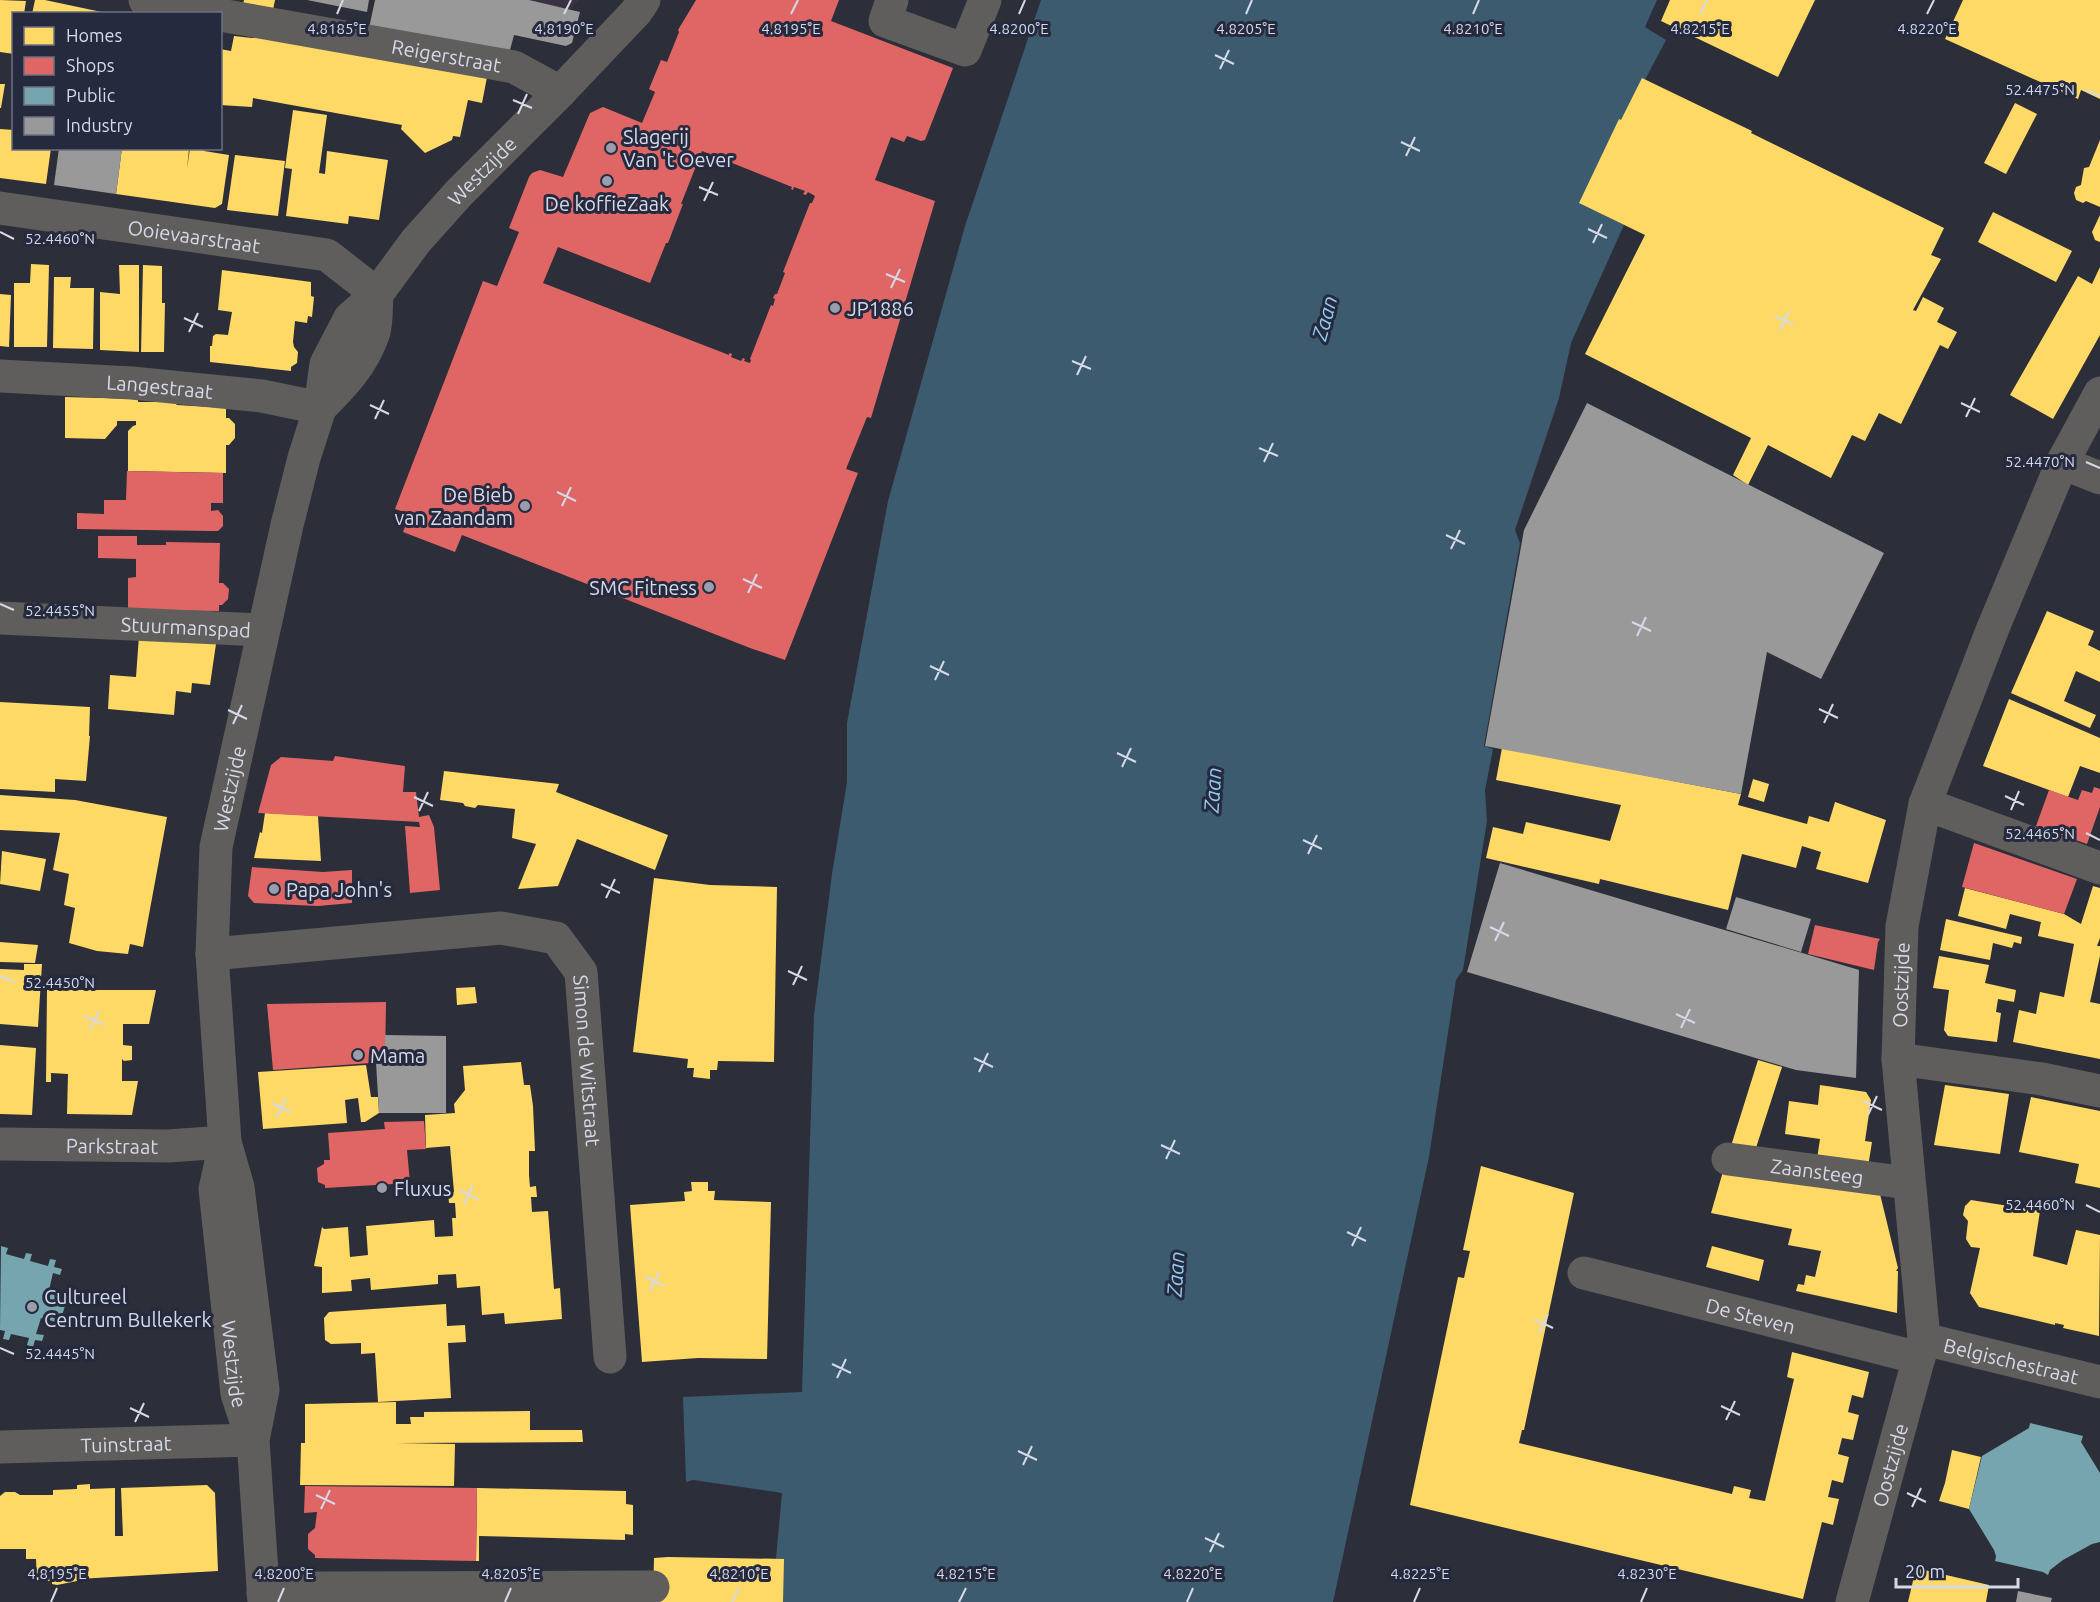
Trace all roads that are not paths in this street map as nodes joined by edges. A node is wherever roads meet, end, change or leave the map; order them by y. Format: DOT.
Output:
graph roads {
  1 [pos="145,0"];
  2 [pos="644,0"];
  3 [pos="892,0"];
  4 [pos="985,0"];
  5 [pos="202,12"];
  6 [pos="222,15"];
  7 [pos="560,92"];
  8 [pos="0,208"];
  9 [pos="377,294"];
  10 [pos="0,376"];
  11 [pos="2100,393"];
  12 [pos="320,408"];
  13 [pos="2062,463"];
  14 [pos="2100,478"];
  15 [pos="0,618"];
  16 [pos="263,630"];
  17 [pos="1925,804"];
  18 [pos="2100,868"];
  19 [pos="212,954"];
  20 [pos="1898,1059"];
  21 [pos="2100,1091"];
  22 [pos="225,1142"];
  23 [pos="0,1144"];
  24 [pos="1728,1158"];
  25 [pos="1908,1183"];
  26 [pos="1584,1273"];
  27 [pos="1921,1348"];
  28 [pos="610,1357"];
  29 [pos="2100,1382"];
  30 [pos="253,1440"];
  31 [pos="0,1447"];
  32 [pos="653,1587"];
  33 [pos="263,1597"];
  34 [pos="1852,1602"];
  1 -- 5 [label="street"];
  2 -- 7 [label="street, Westzijde"];
  3 -- 4 [label="street"];
  6 -- 7 [label="street, Reigerstraat"];
  7 -- 9 [label="street, Westzijde"];
  8 -- 9 [label="street, Ooievaarstraat"];
  9 -- 12 [label="street, Westzijde"];
  10 -- 12 [label="street, Langestraat"];
  11 -- 13 [label="street, Oostzijde"];
  12 -- 16 [label="street, Westzijde"];
  13 -- 14 [label="street"];
  13 -- 17 [label="street, Oostzijde"];
  15 -- 16 [label="street, Stuurmanspad"];
  16 -- 19 [label="street, Westzijde"];
  17 -- 18 [label="street"];
  17 -- 20 [label="street, Oostzijde"];
  19 -- 22 [label="street, Westzijde"];
  19 -- 28 [label="street, Simon de Witstraat"];
  20 -- 21 [label="street"];
  20 -- 25 [label="street, Oostzijde"];
  22 -- 23 [label="street, Parkstraat"];
  22 -- 30 [label="street, Westzijde"];
  24 -- 25 [label="street, Zaansteeg"];
  25 -- 27 [label="street, Oostzijde"];
  26 -- 27 [label="street, De Steven"];
  27 -- 29 [label="street, Belgischestraat"];
  27 -- 34 [label="street, Oostzijde"];
  30 -- 31 [label="street, Tuinstraat"];
  30 -- 33 [label="street, Westzijde"];
  32 -- 33 [label="street"];
}
